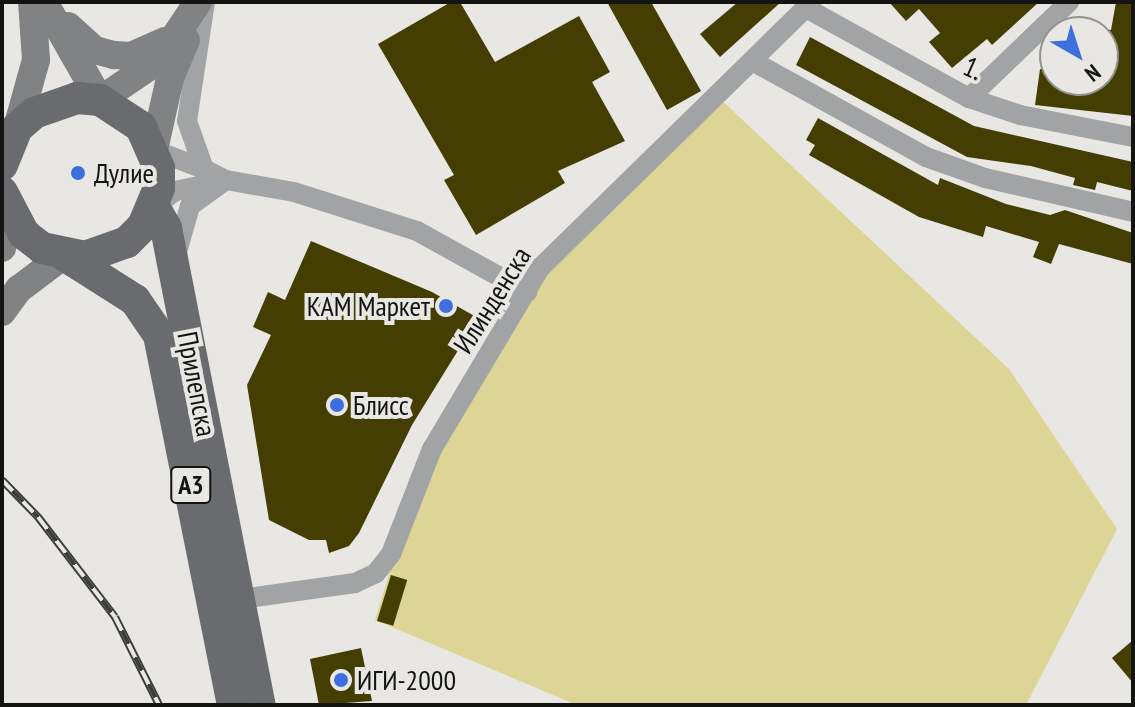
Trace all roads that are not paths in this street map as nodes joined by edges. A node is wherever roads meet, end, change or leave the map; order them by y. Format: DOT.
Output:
graph roads {
  1 [pos="202,2"];
  2 [pos="1069,2"];
  3 [pos="41,4"];
  4 [pos="809,5"];
  5 [pos="176,35"];
  6 [pos="754,62"];
  7 [pos="969,98"];
  8 [pos="100,100"];
  9 [pos="10,132"];
  10 [pos="1133,137"];
  11 [pos="154,150"];
  12 [pos="2,165"];
  13 [pos="204,169"];
  14 [pos="226,180"];
  15 [pos="5,206"];
  16 [pos="154,207"];
  17 [pos="1133,212"];
  18 [pos="2,248"];
  19 [pos="64,255"];
  20 [pos="174,269"];
  21 [pos="36,276"];
  22 [pos="113,281"];
  23 [pos="527,292"];
  24 [pos="2,312"];
  25 [pos="241,599"];
  26 [pos="233,705"];
  27 [pos="260,705"];
  1 -- 5 [label="main road"];
  1 -- 11 [label="main road"];
  1 -- 13 [label="street"];
  2 -- 7 [label="street"];
  3 -- 5 [label="main road"];
  3 -- 8 [label="main road"];
  3 -- 9 [label="main road"];
  4 -- 6 [label="street, Илинденска"];
  4 -- 7 [label="street, 1."];
  5 -- 8 [label="main road"];
  6 -- 17 [label="street"];
  6 -- 23 [label="street, Илинденска"];
  7 -- 10 [label="street, 1."];
  8 -- 9 [label="main road"];
  8 -- 11 [label="main road"];
  9 -- 12 [label="main road"];
  11 -- 13 [label="street"];
  11 -- 16 [label="main road, A3"];
  13 -- 14 [label="street"];
  14 -- 16 [label="street"];
  14 -- 20 [label="street"];
  14 -- 23 [label="street"];
  15 -- 18 [label="main road"];
  15 -- 19 [label="main road, A3"];
  16 -- 19 [label="main road"];
  16 -- 20 [label="main road, Прилепска / A3"];
  19 -- 21 [label="main road"];
  19 -- 22 [label="main road, Прилепска / A3"];
  20 -- 25 [label="main road, Прилепска / A3"];
  21 -- 22 [label="main road"];
  21 -- 24 [label="main road"];
  22 -- 26 [label="main road, Прилепска / A3"];
  23 -- 25 [label="street, Илинденска"];
  25 -- 27 [label="main road, Прилепска / A3"];
}
